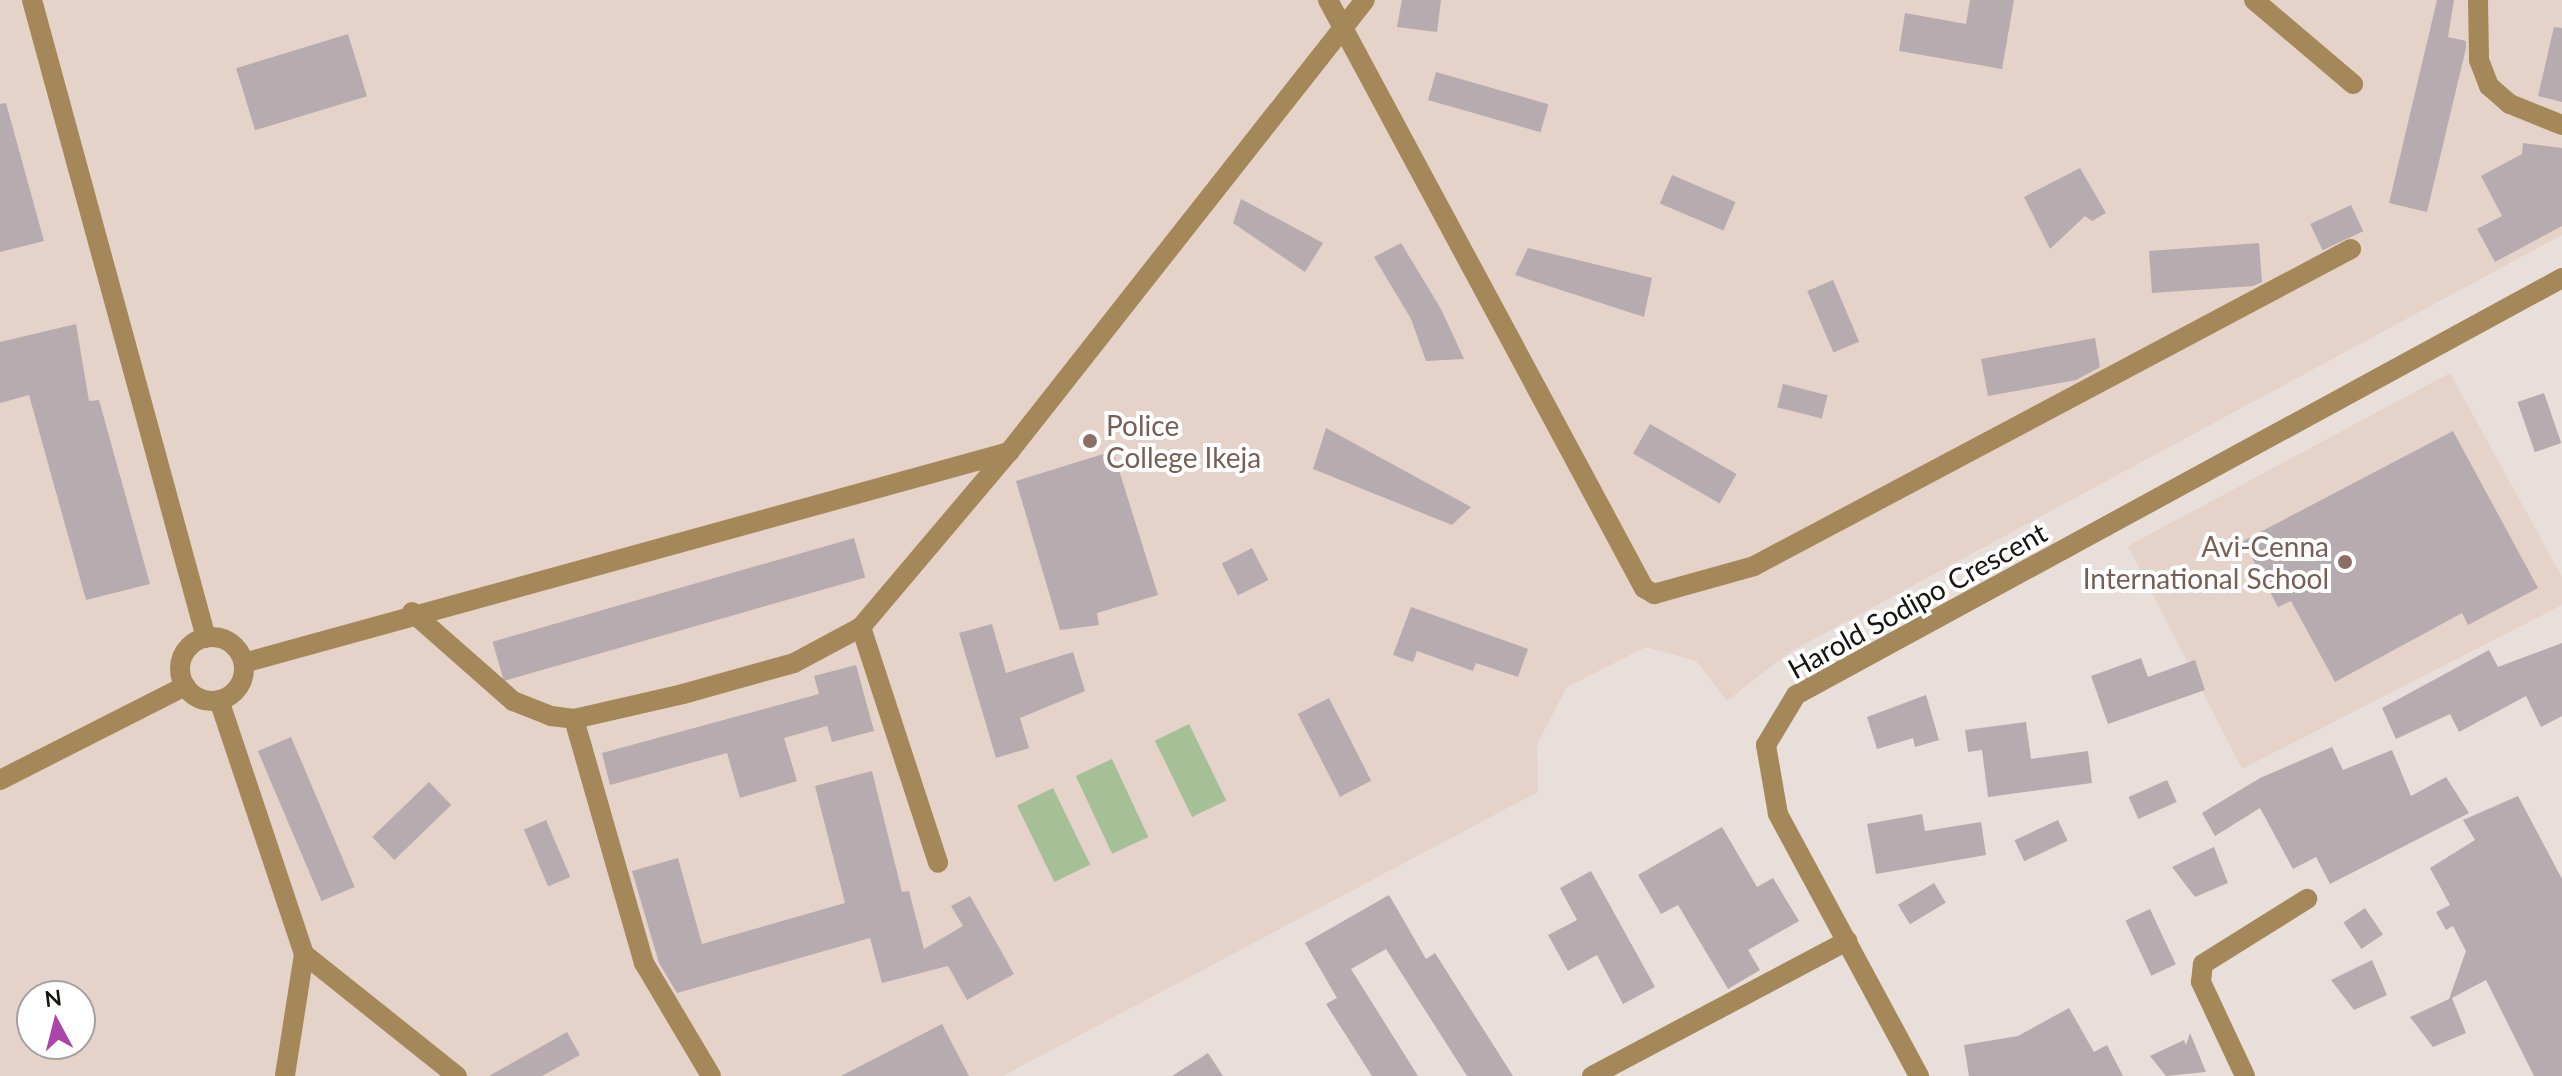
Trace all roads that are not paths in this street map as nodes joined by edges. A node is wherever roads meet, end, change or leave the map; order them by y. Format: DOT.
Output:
graph roads {
  1 [pos="32,0"];
  2 [pos="1328,0"];
  3 [pos="1365,0"];
  4 [pos="2254,0"];
  5 [pos="2478,0"];
  6 [pos="1343,28"];
  7 [pos="2353,84"];
  8 [pos="2562,125"];
  9 [pos="2351,249"];
  10 [pos="2562,278"];
  11 [pos="1009,452"];
  12 [pos="412,612"];
  13 [pos="861,627"];
  14 [pos="206,638"];
  15 [pos="244,663"];
  16 [pos="185,686"];
  17 [pos="219,700"];
  18 [pos="574,719"];
  19 [pos="0,780"];
  20 [pos="938,863"];
  21 [pos="2307,899"];
  22 [pos="1847,941"];
  23 [pos="304,954"];
  24 [pos="285,1076"];
  25 [pos="457,1076"];
  26 [pos="711,1076"];
  27 [pos="1592,1076"];
  28 [pos="1919,1076"];
  29 [pos="2245,1076"];
  1 -- 14 [label="street"];
  2 -- 6 [label="street"];
  3 -- 6 [label="street"];
  4 -- 7 [label="street"];
  5 -- 8 [label="street"];
  6 -- 9 [label="street"];
  6 -- 11 [label="street"];
  10 -- 22 [label="street, Harold Sodipo Crescent"];
  11 -- 12 [label="street"];
  11 -- 13 [label="street"];
  12 -- 15 [label="street"];
  12 -- 18 [label="street"];
  13 -- 18 [label="street"];
  13 -- 20 [label="street"];
  14 -- 15 [label="street"];
  14 -- 16 [label="street"];
  15 -- 17 [label="street"];
  16 -- 17 [label="street"];
  16 -- 19 [label="street"];
  17 -- 23 [label="street"];
  18 -- 26 [label="street"];
  21 -- 29 [label="street"];
  22 -- 27 [label="street"];
  22 -- 28 [label="street, Harold Sodipo Crescent"];
  23 -- 24 [label="street"];
  23 -- 25 [label="street"];
}
